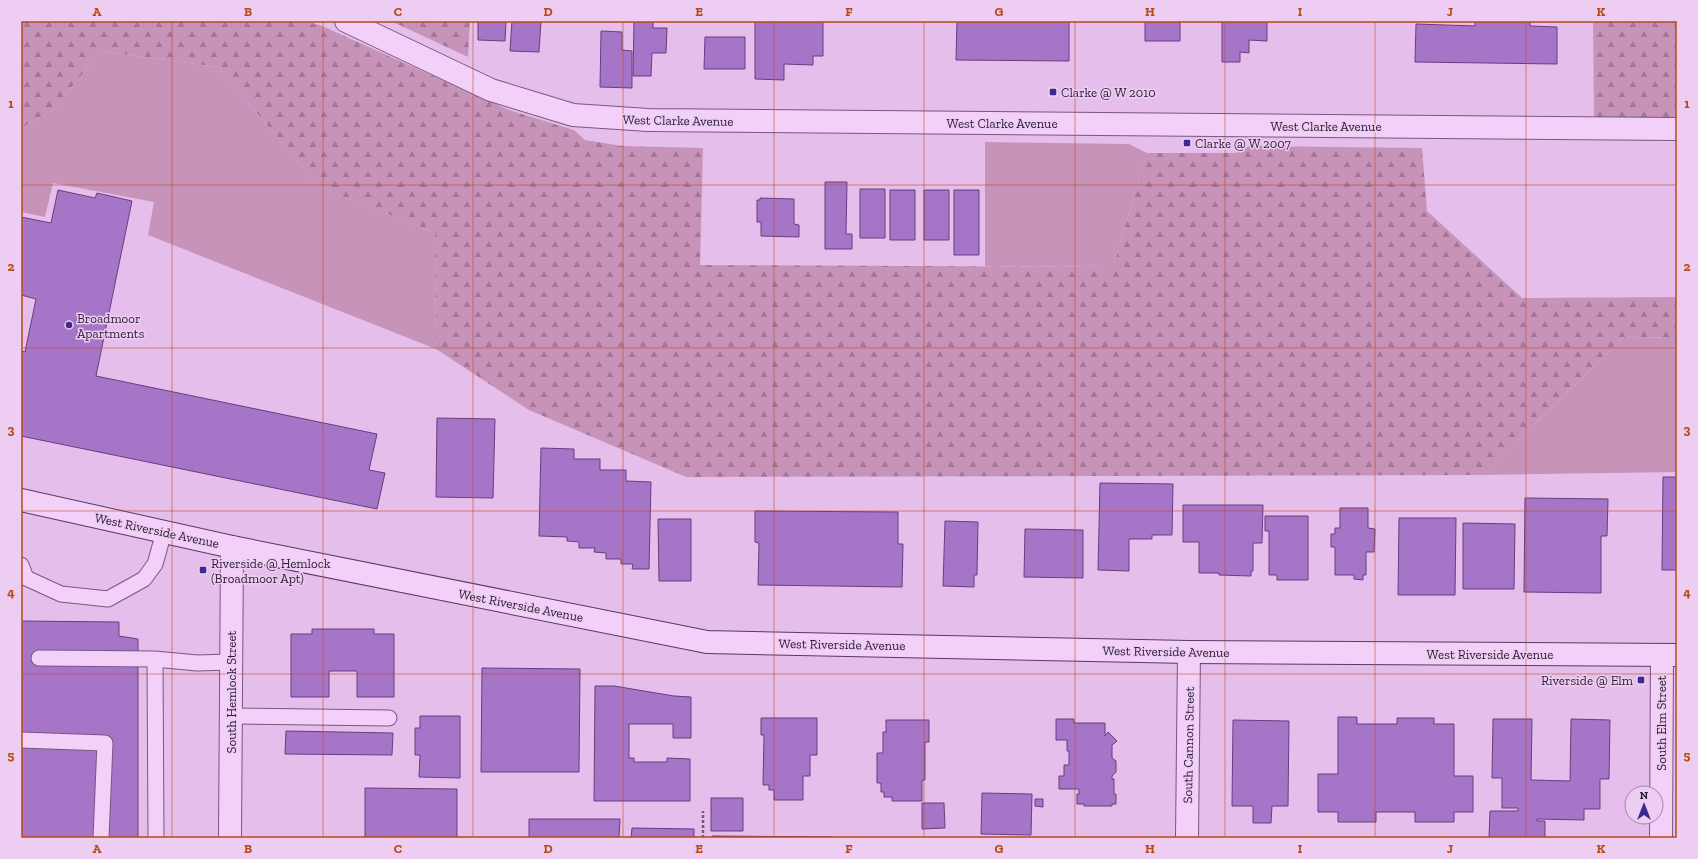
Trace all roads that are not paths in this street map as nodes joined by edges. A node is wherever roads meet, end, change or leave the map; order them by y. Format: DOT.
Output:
graph roads {
  1 [pos="346,21"];
  2 [pos="1677,129"];
  3 [pos="21,500"];
  4 [pos="164,532"];
  5 [pos="232,546"];
  6 [pos="21,565"];
  7 [pos="1189,652"];
  8 [pos="1669,655"];
  9 [pos="39,658"];
  10 [pos="155,659"];
  11 [pos="231,662"];
  12 [pos="231,716"];
  13 [pos="389,718"];
  14 [pos="21,740"];
  15 [pos="101,838"];
  16 [pos="156,838"];
  17 [pos="230,838"];
  18 [pos="1187,838"];
  19 [pos="1661,838"];
  1 -- 2 [label="street, West Clarke Avenue"];
  3 -- 4 [label="street, West Riverside Avenue"];
  4 -- 5 [label="street, West Riverside Avenue"];
  4 -- 6 [label="lane"];
  5 -- 7 [label="street, West Riverside Avenue"];
  5 -- 11 [label="street, South Hemlock Street"];
  7 -- 8 [label="street, West Riverside Avenue"];
  7 -- 18 [label="street, South Cannon Street"];
  8 -- 19 [label="street, South Elm Street"];
  9 -- 10 [label="lane"];
  10 -- 11 [label="lane"];
  10 -- 16 [label="lane"];
  11 -- 12 [label="street, South Hemlock Street"];
  12 -- 13 [label="lane"];
  12 -- 17 [label="street, South Hemlock Street"];
  14 -- 15 [label="lane"];
}
